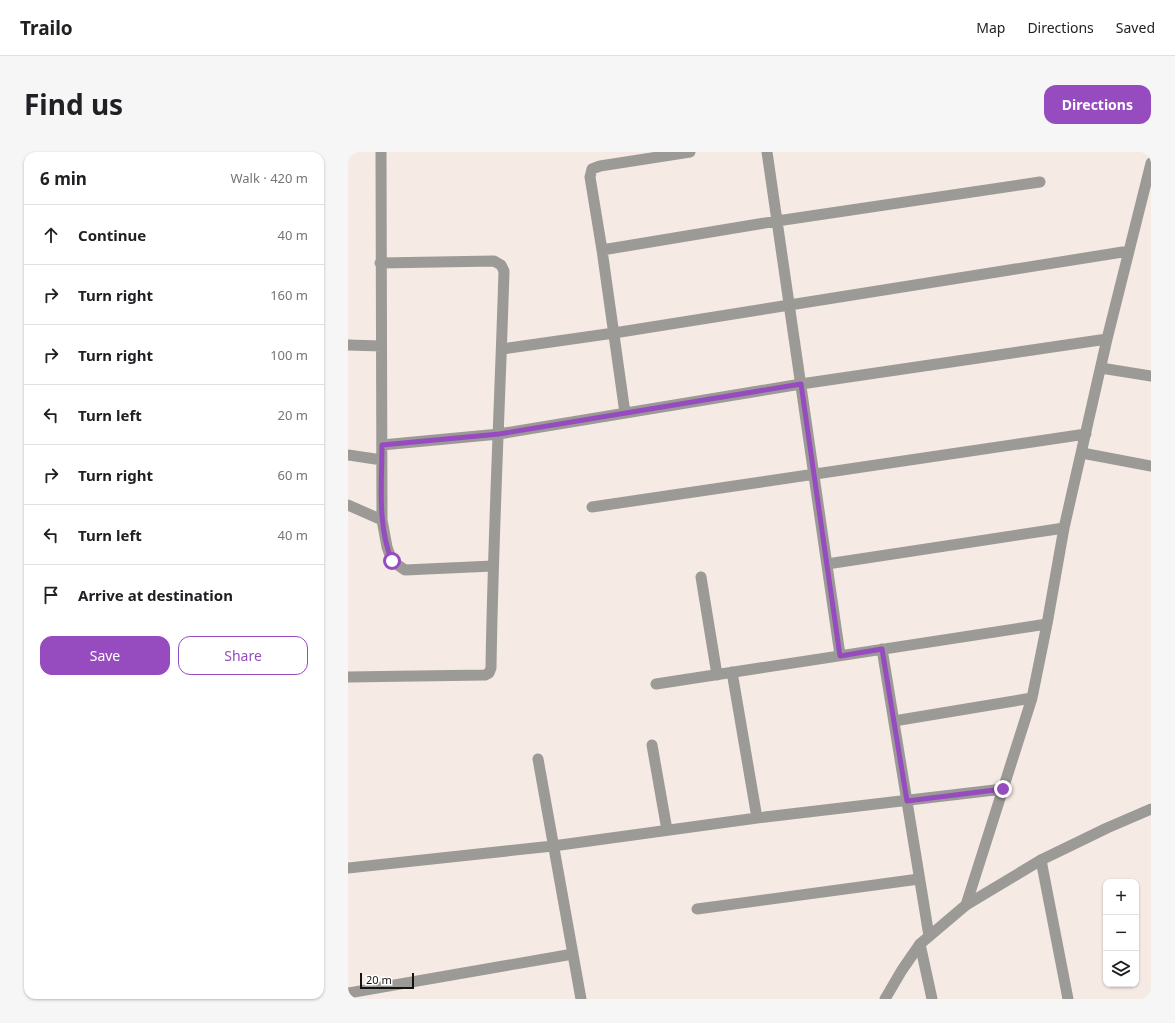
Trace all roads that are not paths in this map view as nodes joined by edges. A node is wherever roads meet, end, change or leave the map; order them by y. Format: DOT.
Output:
graph roads {
  1 [pos="380,152"];
  2 [pos="690,152"];
  3 [pos="767,152"];
  4 [pos="1151,163"];
  5 [pos="1040,182"];
  6 [pos="777,221"];
  7 [pos="602,250"];
  8 [pos="1129,251"];
  9 [pos="380,262"];
  10 [pos="789,305"];
  11 [pos="614,333"];
  12 [pos="1107,339"];
  13 [pos="348,345"];
  14 [pos="381,346"];
  15 [pos="502,349"];
  16 [pos="1101,368"];
  17 [pos="1151,376"];
  18 [pos="801,384"];
  19 [pos="625,414"];
  20 [pos="499,434"];
  21 [pos="1086,434"];
  22 [pos="382,445"];
  23 [pos="1082,453"];
  24 [pos="348,455"];
  25 [pos="382,460"];
  26 [pos="1151,466"];
  27 [pos="814,474"];
  28 [pos="348,505"];
  29 [pos="592,507"];
  30 [pos="382,520"];
  31 [pos="1064,528"];
  32 [pos="827,564"];
  33 [pos="493,566"];
  34 [pos="701,577"];
  35 [pos="1048,624"];
  36 [pos="882,649"];
  37 [pos="840,656"];
  38 [pos="732,672"];
  39 [pos="717,675"];
  40 [pos="348,677"];
  41 [pos="656,684"];
  42 [pos="1032,698"];
  43 [pos="894,721"];
  44 [pos="652,745"];
  45 [pos="538,760"];
  46 [pos="1003,789"];
  47 [pos="907,801"];
  48 [pos="1151,809"];
  49 [pos="757,818"];
  50 [pos="667,830"];
  51 [pos="553,846"];
  52 [pos="1041,860"];
  53 [pos="348,868"];
  54 [pos="920,879"];
  55 [pos="966,905"];
  56 [pos="697,909"];
  57 [pos="929,936"];
  58 [pos="920,944"];
  59 [pos="573,954"];
  60 [pos="348,993"];
  61 [pos="364,995"];
  62 [pos="884,997"];
  63 [pos="581,999"];
  64 [pos="932,999"];
  65 [pos="1068,999"];
  1 -- 9 [label="street"];
  2 -- 7 [label="street"];
  3 -- 6 [label="street"];
  4 -- 8 [label="street"];
  5 -- 6 [label="street"];
  6 -- 7 [label="street"];
  6 -- 10 [label="street"];
  7 -- 11 [label="street"];
  8 -- 10 [label="street"];
  8 -- 12 [label="street"];
  9 -- 14 [label="street"];
  9 -- 15 [label="street"];
  10 -- 11 [label="street"];
  10 -- 18 [label="street"];
  11 -- 15 [label="street"];
  11 -- 19 [label="street"];
  12 -- 16 [label="street"];
  12 -- 18 [label="street"];
  13 -- 14 [label="street"];
  14 -- 22 [label="street"];
  15 -- 20 [label="street"];
  16 -- 17 [label="street"];
  16 -- 21 [label="street"];
  18 -- 19 [label="street"];
  18 -- 27 [label="street"];
  19 -- 20 [label="street"];
  20 -- 22 [label="street"];
  20 -- 33 [label="street"];
  21 -- 23 [label="street"];
  21 -- 27 [label="street"];
  22 -- 25 [label="street"];
  23 -- 26 [label="street"];
  23 -- 31 [label="street"];
  24 -- 25 [label="street"];
  25 -- 30 [label="street"];
  27 -- 29 [label="street"];
  27 -- 32 [label="street"];
  28 -- 30 [label="street"];
  30 -- 33 [label="street"];
  31 -- 32 [label="street"];
  31 -- 35 [label="street"];
  32 -- 37 [label="street"];
  33 -- 40 [label="street"];
  34 -- 39 [label="street"];
  35 -- 36 [label="street"];
  35 -- 42 [label="street"];
  36 -- 37 [label="street"];
  36 -- 43 [label="street"];
  37 -- 38 [label="street"];
  38 -- 39 [label="street"];
  38 -- 49 [label="street"];
  39 -- 41 [label="street"];
  42 -- 43 [label="street"];
  42 -- 46 [label="street"];
  43 -- 47 [label="street"];
  44 -- 50 [label="street"];
  45 -- 51 [label="street"];
  46 -- 47 [label="street"];
  46 -- 55 [label="street"];
  47 -- 49 [label="street"];
  47 -- 54 [label="street"];
  48 -- 52 [label="street"];
  49 -- 50 [label="street"];
  50 -- 51 [label="street"];
  51 -- 53 [label="street"];
  51 -- 59 [label="street"];
  52 -- 55 [label="street"];
  52 -- 65 [label="street"];
  54 -- 56 [label="street"];
  54 -- 57 [label="street"];
  55 -- 57 [label="street"];
  57 -- 58 [label="street"];
  58 -- 62 [label="street"];
  58 -- 64 [label="street"];
  59 -- 61 [label="street"];
  59 -- 63 [label="street"];
  60 -- 61 [label="street"];
}
